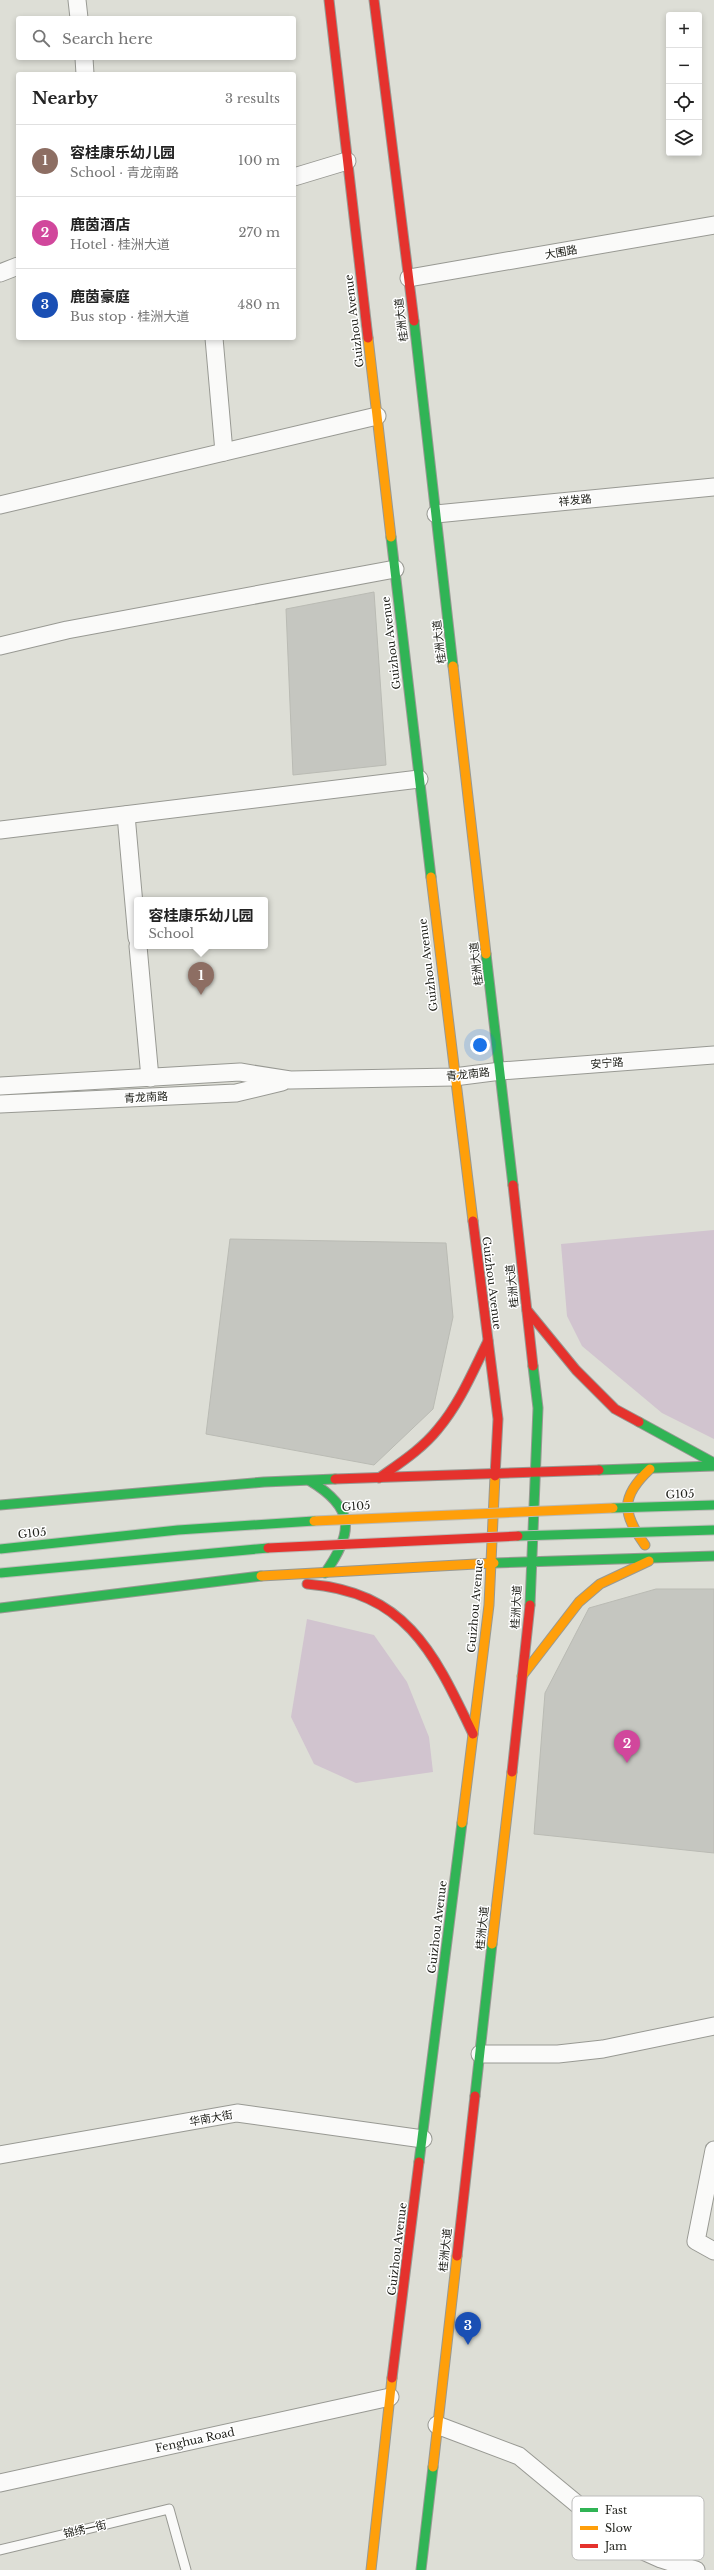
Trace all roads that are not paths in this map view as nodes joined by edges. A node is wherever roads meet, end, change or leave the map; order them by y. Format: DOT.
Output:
graph roads {
  1 [pos="78,0"];
  2 [pos="328,0"];
  3 [pos="374,0"];
  4 [pos="79,16"];
  5 [pos="84,60"];
  6 [pos="85,72"];
  7 [pos="347,161"];
  8 [pos="296,176"];
  9 [pos="714,225"];
  10 [pos="16,267"];
  11 [pos="0,273"];
  12 [pos="409,278"];
  13 [pos="214,340"];
  14 [pos="377,416"];
  15 [pos="224,452"];
  16 [pos="714,487"];
  17 [pos="0,505"];
  18 [pos="436,514"];
  19 [pos="395,569"];
  20 [pos="0,646"];
  21 [pos="419,779"];
  22 [pos="126,815"];
  23 [pos="0,830"];
  24 [pos="134,904"];
  25 [pos="138,949"];
  26 [pos="714,1055"];
  27 [pos="501,1071"];
  28 [pos="454,1077"];
  29 [pos="150,1078"];
  30 [pos="290,1080"];
  31 [pos="0,1086"];
  32 [pos="0,1104"];
  33 [pos="527,1310"];
  34 [pos="488,1341"];
  35 [pos="714,1465"];
  36 [pos="650,1469"];
  37 [pos="535,1473"];
  38 [pos="496,1474"];
  39 [pos="378,1478"];
  40 [pos="310,1481"];
  41 [pos="714,1504"];
  42 [pos="0,1505"];
  43 [pos="714,1530"];
  44 [pos="0,1549"];
  45 [pos="714,1556"];
  46 [pos="656,1557"];
  47 [pos="665,1557"];
  48 [pos="530,1562"];
  49 [pos="492,1563"];
  50 [pos="325,1572"];
  51 [pos="0,1573"];
  52 [pos="248,1577"];
  53 [pos="0,1608"];
  54 [pos="522,1676"];
  55 [pos="473,1734"];
  56 [pos="714,2026"];
  57 [pos="480,2054"];
  58 [pos="422,2139"];
  59 [pos="714,2150"];
  60 [pos="0,2155"];
  61 [pos="714,2251"];
  62 [pos="390,2397"];
  63 [pos="437,2425"];
  64 [pos="0,2483"];
  65 [pos="572,2500"];
  66 [pos="0,2550"];
  67 [pos="661,2560"];
  68 [pos="186,2570"];
  69 [pos="371,2570"];
  70 [pos="421,2570"];
  71 [pos="696,2570"];
  1 -- 4 [label="street"];
  2 -- 7 [label="main road, Guizhou Avenue"];
  3 -- 12 [label="main road, 桂洲大道"];
  5 -- 6 [label="street"];
  7 -- 8 [label="street"];
  7 -- 14 [label="main road, Guizhou Avenue"];
  9 -- 12 [label="street, 大围路"];
  10 -- 11 [label="street"];
  12 -- 18 [label="main road, 桂洲大道"];
  13 -- 15 [label="street"];
  14 -- 15 [label="street"];
  14 -- 19 [label="main road, Guizhou Avenue"];
  15 -- 17 [label="street"];
  16 -- 18 [label="street, 祥发路"];
  18 -- 27 [label="main road, 桂洲大道"];
  19 -- 20 [label="street"];
  19 -- 21 [label="main road, Guizhou Avenue"];
  21 -- 22 [label="street"];
  21 -- 28 [label="main road, Guizhou Avenue"];
  22 -- 23 [label="street"];
  22 -- 24 [label="street"];
  25 -- 29 [label="street"];
  26 -- 27 [label="street, 安宁路"];
  27 -- 28 [label="street, 青龙南路"];
  27 -- 33 [label="main road, 桂洲大道"];
  28 -- 30 [label="street, 青龙南路"];
  28 -- 34 [label="main road, Guizhou Avenue"];
  29 -- 30 [label="street, 青龙南路"];
  29 -- 31 [label="street, 青龙南路"];
  30 -- 32 [label="street, 青龙南路"];
  33 -- 35 [label="main road"];
  33 -- 37 [label="main road, 桂洲大道"];
  34 -- 38 [label="main road, Guizhou Avenue"];
  34 -- 39 [label="main road"];
  35 -- 36 [label="main road"];
  36 -- 37 [label="main road"];
  36 -- 47 [label="main road"];
  37 -- 38 [label="main road"];
  37 -- 48 [label="main road, 桂洲大道"];
  38 -- 39 [label="main road"];
  38 -- 49 [label="main road, Guizhou Avenue"];
  39 -- 40 [label="main road"];
  40 -- 42 [label="main road"];
  40 -- 50 [label="main road"];
  41 -- 44 [label="main road, G105 / G105, bridge"];
  43 -- 51 [label="main road, bridge"];
  45 -- 47 [label="main road"];
  46 -- 47 [label="main road"];
  46 -- 48 [label="main road"];
  46 -- 54 [label="main road"];
  48 -- 49 [label="main road"];
  48 -- 54 [label="main road, 桂洲大道"];
  49 -- 50 [label="main road"];
  49 -- 55 [label="main road, Guizhou Avenue"];
  50 -- 52 [label="main road"];
  52 -- 53 [label="main road"];
  52 -- 55 [label="main road"];
  54 -- 57 [label="main road, 桂洲大道"];
  55 -- 58 [label="main road, Guizhou Avenue"];
  56 -- 57 [label="street"];
  57 -- 63 [label="main road, 桂洲大道"];
  58 -- 60 [label="street, 华南大街"];
  58 -- 62 [label="main road, Guizhou Avenue"];
  59 -- 61 [label="street"];
  62 -- 64 [label="street, Fenghua Road"];
  62 -- 69 [label="main road, Guizhou Avenue"];
  63 -- 65 [label="street"];
  63 -- 70 [label="main road, 桂洲大道"];
  66 -- 68 [label="lane, 锦绣一街"];
  67 -- 71 [label="street"];
}
